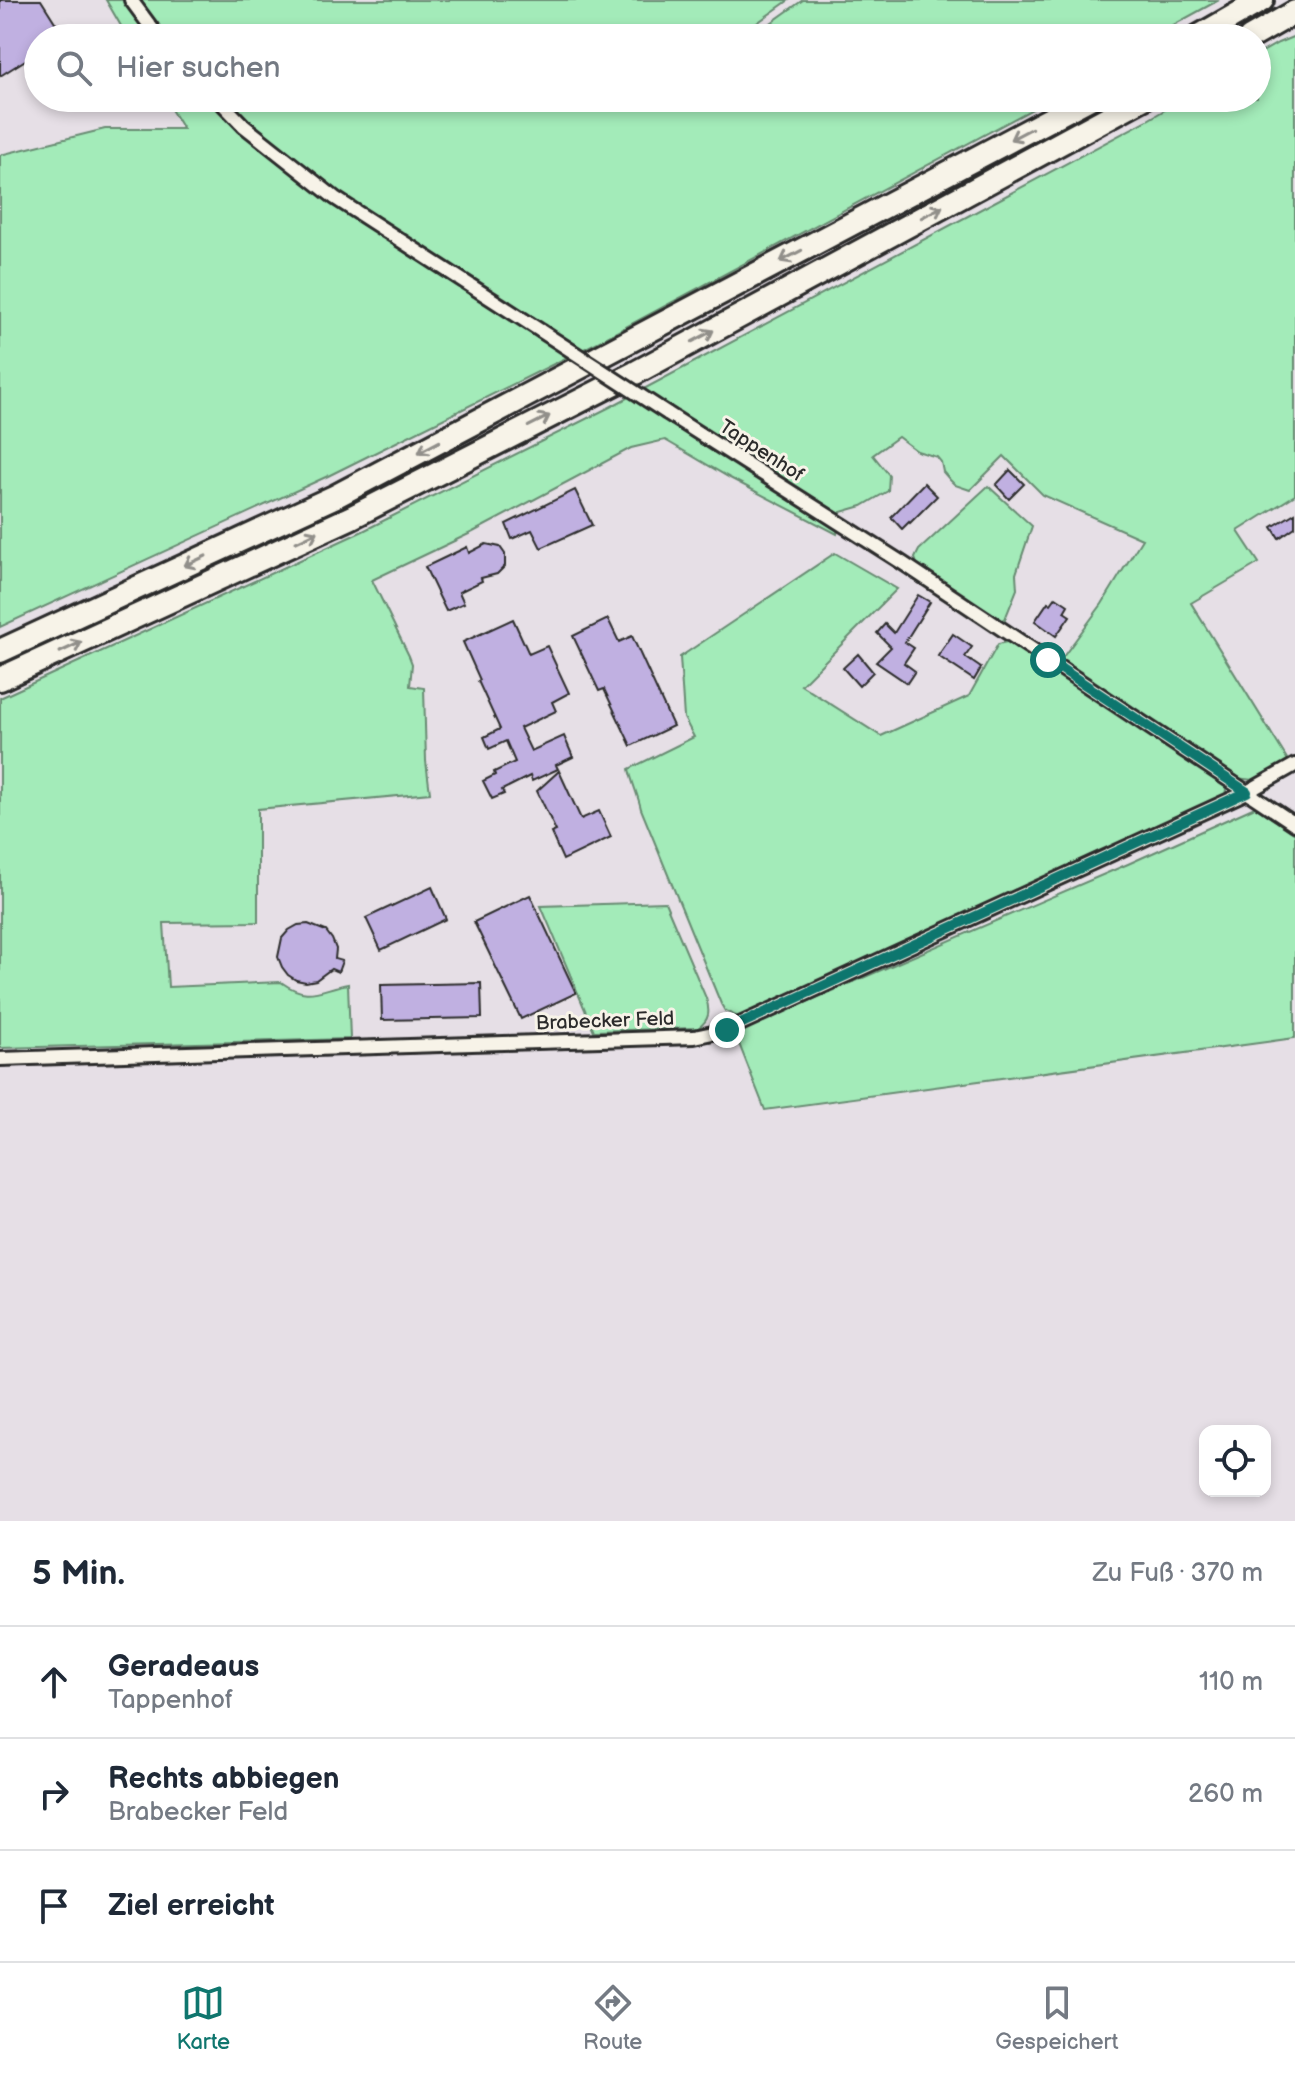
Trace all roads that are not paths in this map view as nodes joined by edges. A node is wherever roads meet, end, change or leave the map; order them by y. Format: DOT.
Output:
graph roads {
  1 [pos="131,0"];
  2 [pos="1262,0"];
  3 [pos="1295,12"];
  4 [pos="149,24"];
  5 [pos="1220,24"];
  6 [pos="1271,26"];
  7 [pos="230,112"];
  8 [pos="1063,112"];
  9 [pos="1118,112"];
  10 [pos="0,651"];
  11 [pos="0,679"];
  12 [pos="1295,765"];
  13 [pos="1247,792"];
  14 [pos="1295,824"];
  15 [pos="0,1059"];
  1 -- 4 [label="street"];
  2 -- 5 [label="highway"];
  3 -- 6 [label="highway"];
  7 -- 13 [label="street, Tappenhof, bridge"];
  8 -- 10 [label="highway, one-way"];
  11 -- 9 [label="highway, one-way"];
  12 -- 13 [label="street, Brabecker Feld"];
  13 -- 14 [label="street, Tappenhof"];
  13 -- 15 [label="street, Brabecker Feld"];
}
